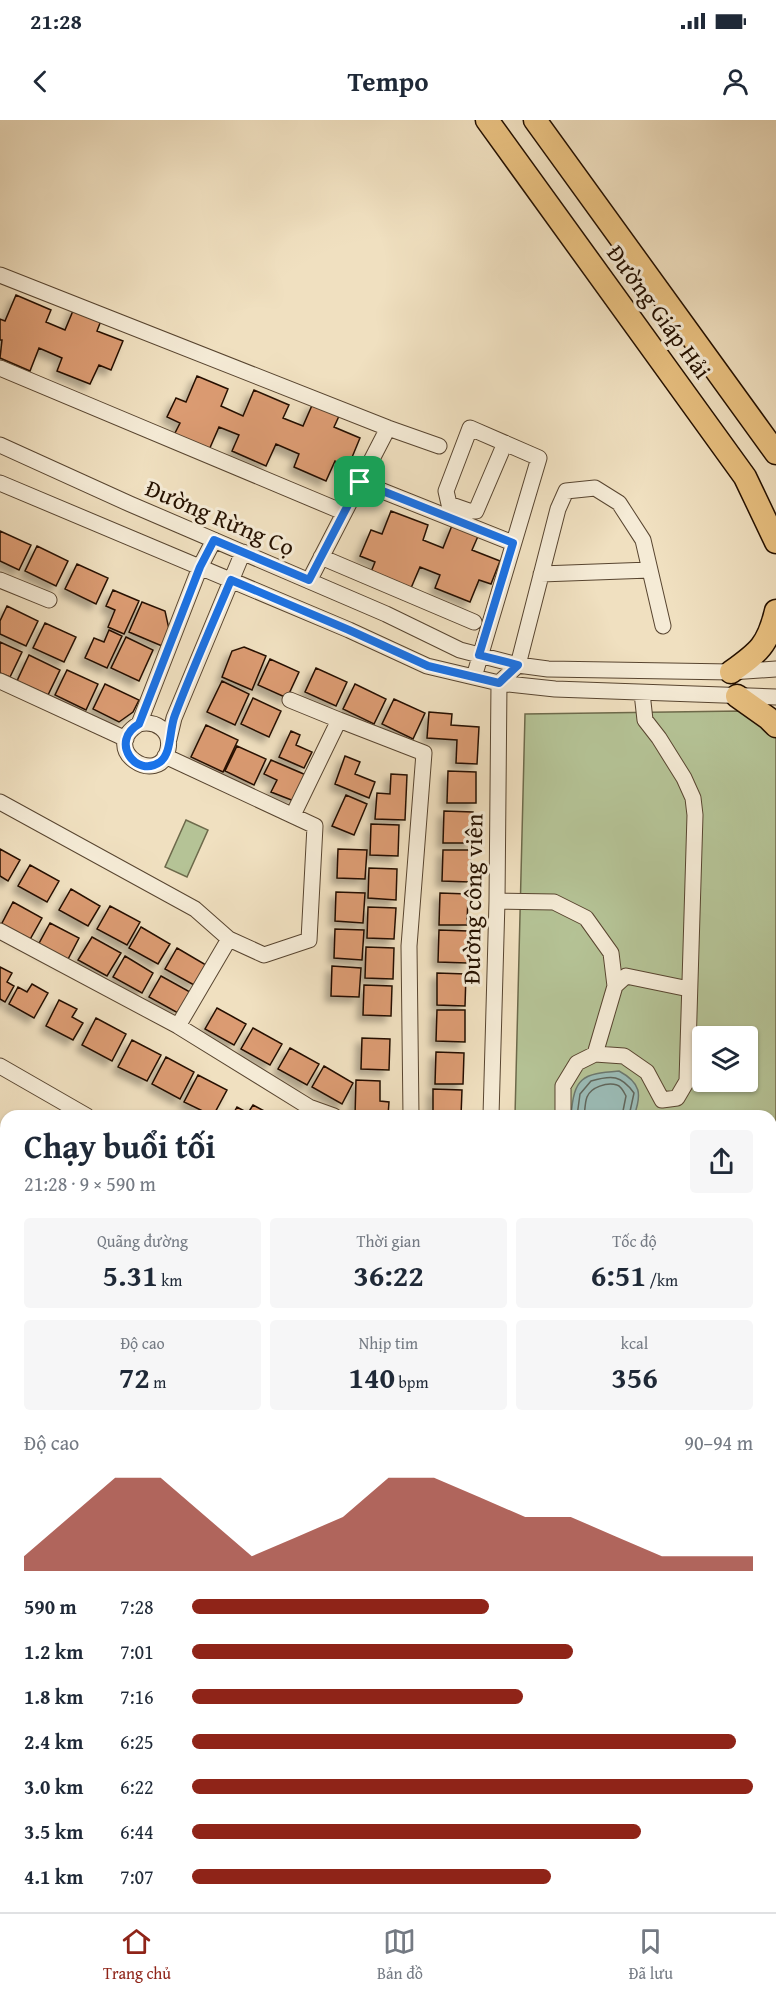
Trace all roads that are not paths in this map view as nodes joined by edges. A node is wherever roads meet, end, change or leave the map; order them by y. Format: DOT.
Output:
graph roads {
  1 [pos="487,120"];
  2 [pos="535,120"];
  3 [pos="0,275"];
  4 [pos="0,369"];
  5 [pos="388,428"];
  6 [pos="505,443"];
  7 [pos="0,445"];
  8 [pos="439,446"];
  9 [pos="776,453"];
  10 [pos="360,482"];
  11 [pos="0,483"];
  12 [pos="343,512"];
  13 [pos="214,540"];
  14 [pos="776,542"];
  15 [pos="513,543"];
  16 [pos="243,552"];
  17 [pos="321,557"];
  18 [pos="200,567"];
  19 [pos="650,570"];
  20 [pos="541,574"];
  21 [pos="0,580"];
  22 [pos="231,580"];
  23 [pos="309,580"];
  24 [pos="49,600"];
  25 [pos="776,610"];
  26 [pos="474,622"];
  27 [pos="663,626"];
  28 [pos="479,655"];
  29 [pos="518,665"];
  30 [pos="776,669"];
  31 [pos="731,672"];
  32 [pos="474,677"];
  33 [pos="0,681"];
  34 [pos="499,683"];
  35 [pos="642,693"];
  36 [pos="737,696"];
  37 [pos="776,697"];
  38 [pos="290,700"];
  39 [pos="339,720"];
  40 [pos="139,724"];
  41 [pos="776,726"];
  42 [pos="126,739"];
  43 [pos="168,739"];
  44 [pos="165,756"];
  45 [pos="0,802"];
  46 [pos="293,815"];
  47 [pos="497,901"];
  48 [pos="0,931"];
  49 [pos="229,939"];
  50 [pos="615,986"];
  51 [pos="689,989"];
  52 [pos="178,1026"];
  53 [pos="595,1054"];
  54 [pos="0,1066"];
  55 [pos="662,1100"];
  56 [pos="77,1110"];
  57 [pos="317,1110"];
  58 [pos="411,1110"];
  59 [pos="491,1110"];
  60 [pos="563,1110"];
  61 [pos="662,1110"];
  1 -- 14 [label="highway, Đường Giáp Hải"];
  2 -- 9 [label="highway, Đường Giáp Hải"];
  3 -- 5 [label="street"];
  4 -- 12 [label="street"];
  5 -- 8 [label="street"];
  5 -- 10 [label="street"];
  6 -- 6 [label="street"];
  6 -- 15 [label="street"];
  7 -- 13 [label="street, Đường Rừng Cọ"];
  10 -- 12 [label="street"];
  10 -- 15 [label="street"];
  11 -- 18 [label="street"];
  12 -- 17 [label="street"];
  13 -- 16 [label="street, Đường Rừng Cọ"];
  13 -- 18 [label="street"];
  15 -- 28 [label="street"];
  16 -- 22 [label="street"];
  16 -- 23 [label="street, Đường Rừng Cọ"];
  17 -- 23 [label="street"];
  17 -- 26 [label="street"];
  18 -- 22 [label="street"];
  18 -- 40 [label="street"];
  19 -- 20 [label="street"];
  19 -- 20 [label="street"];
  19 -- 27 [label="street"];
  20 -- 29 [label="street"];
  21 -- 24 [label="street"];
  22 -- 32 [label="street"];
  22 -- 43 [label="street"];
  23 -- 28 [label="street, Đường Rừng Cọ"];
  25 -- 31 [label="highway"];
  28 -- 29 [label="street, Đường Rừng Cọ"];
  28 -- 32 [label="street"];
  29 -- 31 [label="street, Đường Rừng Cọ"];
  29 -- 34 [label="street"];
  30 -- 31 [label="street, Đường Rừng Cọ"];
  32 -- 34 [label="street"];
  33 -- 42 [label="street"];
  34 -- 35 [label="street"];
  34 -- 47 [label="street, Đường công viên"];
  35 -- 36 [label="street"];
  35 -- 51 [label="street"];
  36 -- 37 [label="street"];
  36 -- 41 [label="highway"];
  38 -- 39 [label="street"];
  39 -- 46 [label="street"];
  39 -- 58 [label="street"];
  40 -- 42 [label="street"];
  40 -- 43 [label="street"];
  42 -- 44 [label="street"];
  43 -- 44 [label="street"];
  44 -- 46 [label="street"];
  45 -- 49 [label="street"];
  46 -- 49 [label="street"];
  47 -- 50 [label="street"];
  47 -- 59 [label="street, Đường công viên"];
  48 -- 52 [label="street"];
  49 -- 52 [label="street"];
  50 -- 51 [label="street"];
  50 -- 53 [label="street"];
  51 -- 55 [label="street"];
  52 -- 57 [label="street"];
  53 -- 55 [label="street"];
  53 -- 60 [label="street"];
  54 -- 56 [label="street"];
  55 -- 61 [label="street"];
}
